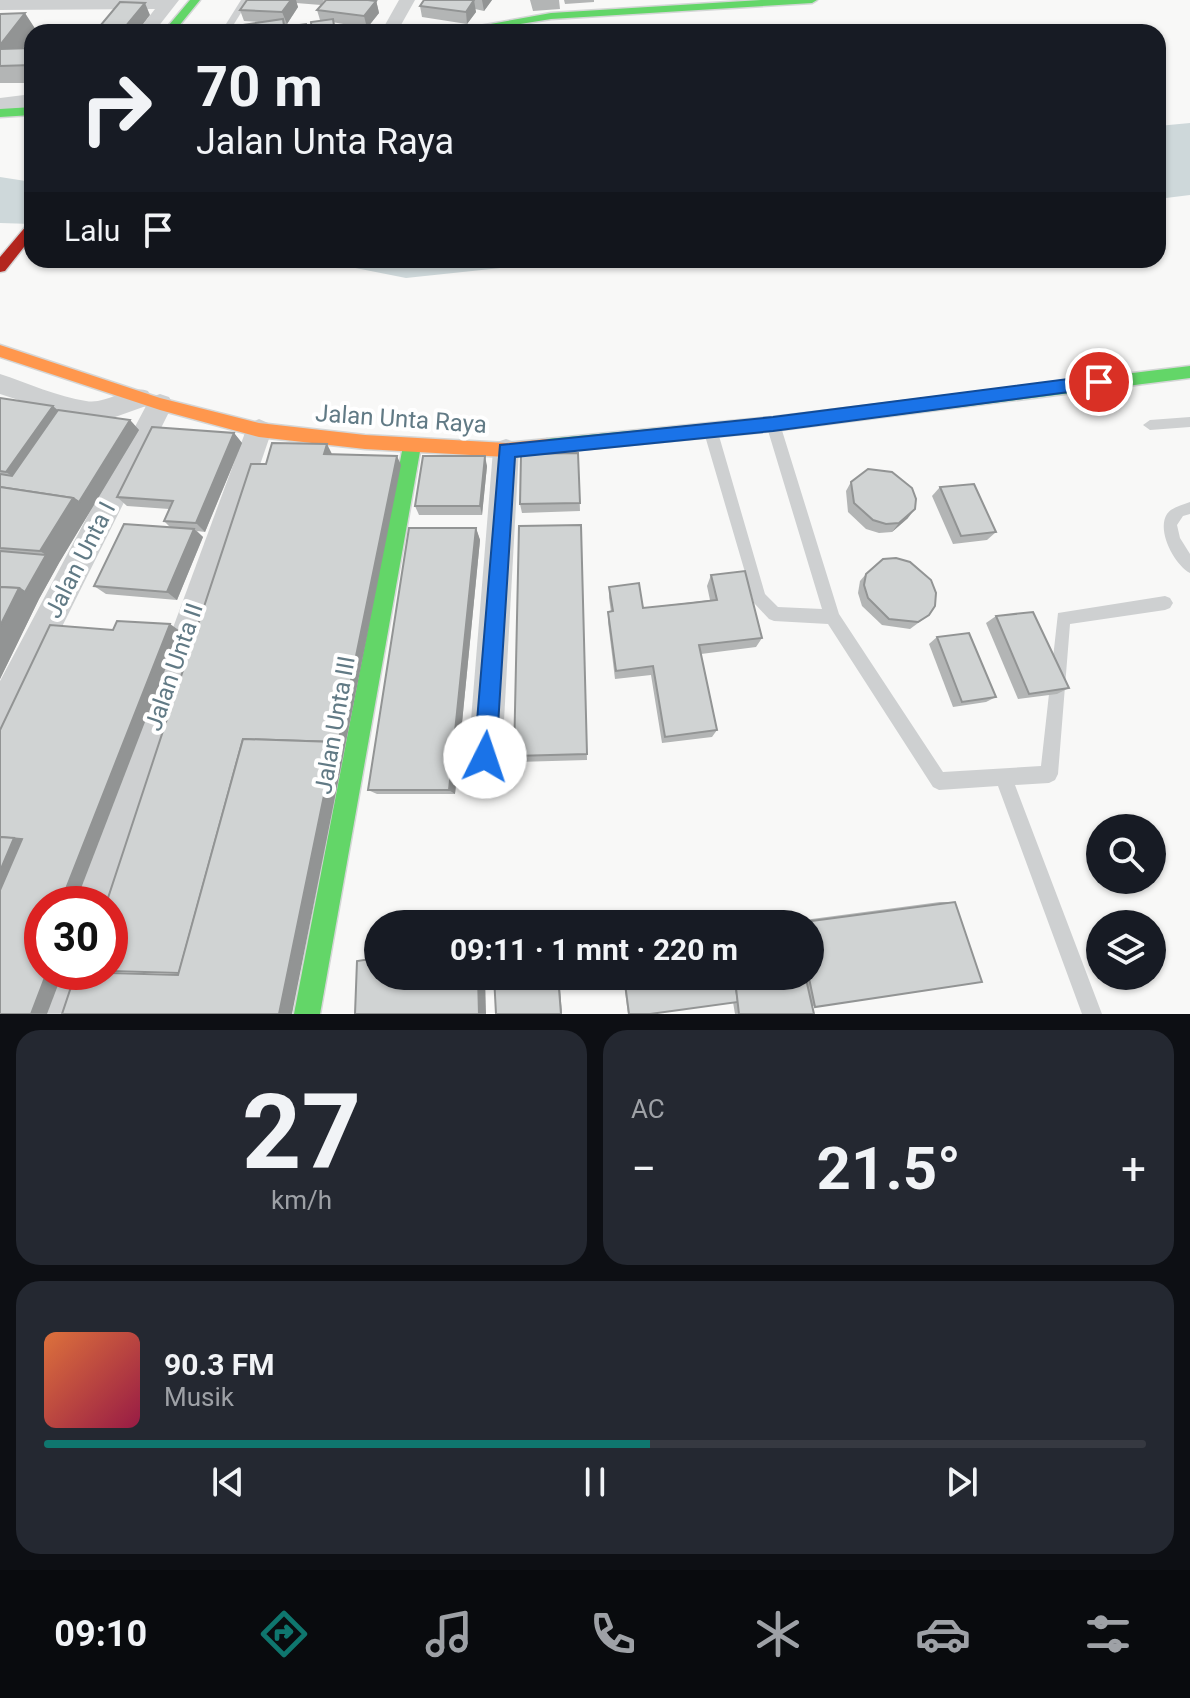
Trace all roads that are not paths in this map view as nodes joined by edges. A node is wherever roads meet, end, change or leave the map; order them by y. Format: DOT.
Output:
graph roads {
  1 [pos="195,0"];
  2 [pos="214,0"];
  3 [pos="245,0"];
  4 [pos="407,0"];
  5 [pos="812,0"];
  6 [pos="169,2"];
  7 [pos="0,5"];
  8 [pos="151,24"];
  9 [pos="175,24"];
  10 [pos="196,24"];
  11 [pos="230,24"];
  12 [pos="394,24"];
  13 [pos="501,24"];
  14 [pos="24,101"];
  15 [pos="0,104"];
  16 [pos="24,112"];
  17 [pos="0,113"];
  18 [pos="24,238"];
  19 [pos="0,267"];
  20 [pos="0,351"];
  21 [pos="1190,372"];
  22 [pos="0,384"];
  23 [pos="150,401"];
  24 [pos="1190,422"];
  25 [pos="773,424"];
  26 [pos="1150,425"];
  27 [pos="710,429"];
  28 [pos="259,430"];
  29 [pos="412,446"];
  30 [pos="506,450"];
  31 [pos="1190,508"];
  32 [pos="1190,566"];
  33 [pos="1165,603"];
  34 [pos="832,617"];
  35 [pos="0,715"];
  36 [pos="485,757"];
  37 [pos="1003,777"];
  38 [pos="96,886"];
  39 [pos="60,990"];
  40 [pos="52,1014"];
  41 [pos="307,1014"];
  42 [pos="1092,1014"];
  1 -- 9 [label="street"];
  2 -- 10 [label="street"];
  3 -- 11 [label="lane"];
  4 -- 12 [label="street"];
  5 -- 13 [label="street"];
  6 -- 7 [label="street"];
  6 -- 8 [label="street"];
  14 -- 15 [label="street"];
  16 -- 17 [label="street"];
  18 -- 19 [label="street"];
  20 -- 23 [label="street, Jalan Unta Raya"];
  21 -- 25 [label="street, Jalan Unta Raya"];
  22 -- 23 [label="street"];
  23 -- 28 [label="street, Jalan Unta Raya"];
  23 -- 35 [label="street, Jalan Unta I"];
  24 -- 26 [label="lane"];
  25 -- 27 [label="street, Jalan Unta Raya"];
  25 -- 34 [label="lane"];
  27 -- 30 [label="street, Jalan Unta Raya"];
  27 -- 34 [label="lane"];
  28 -- 29 [label="street, Jalan Unta Raya"];
  28 -- 38 [label="street, Jalan Unta II"];
  29 -- 30 [label="street, Jalan Unta Raya"];
  29 -- 41 [label="street, Jalan Unta III"];
  30 -- 36 [label="street"];
  31 -- 32 [label="lane"];
  33 -- 37 [label="lane"];
  34 -- 37 [label="lane"];
  37 -- 42 [label="lane"];
  39 -- 40 [label="street"];
}
